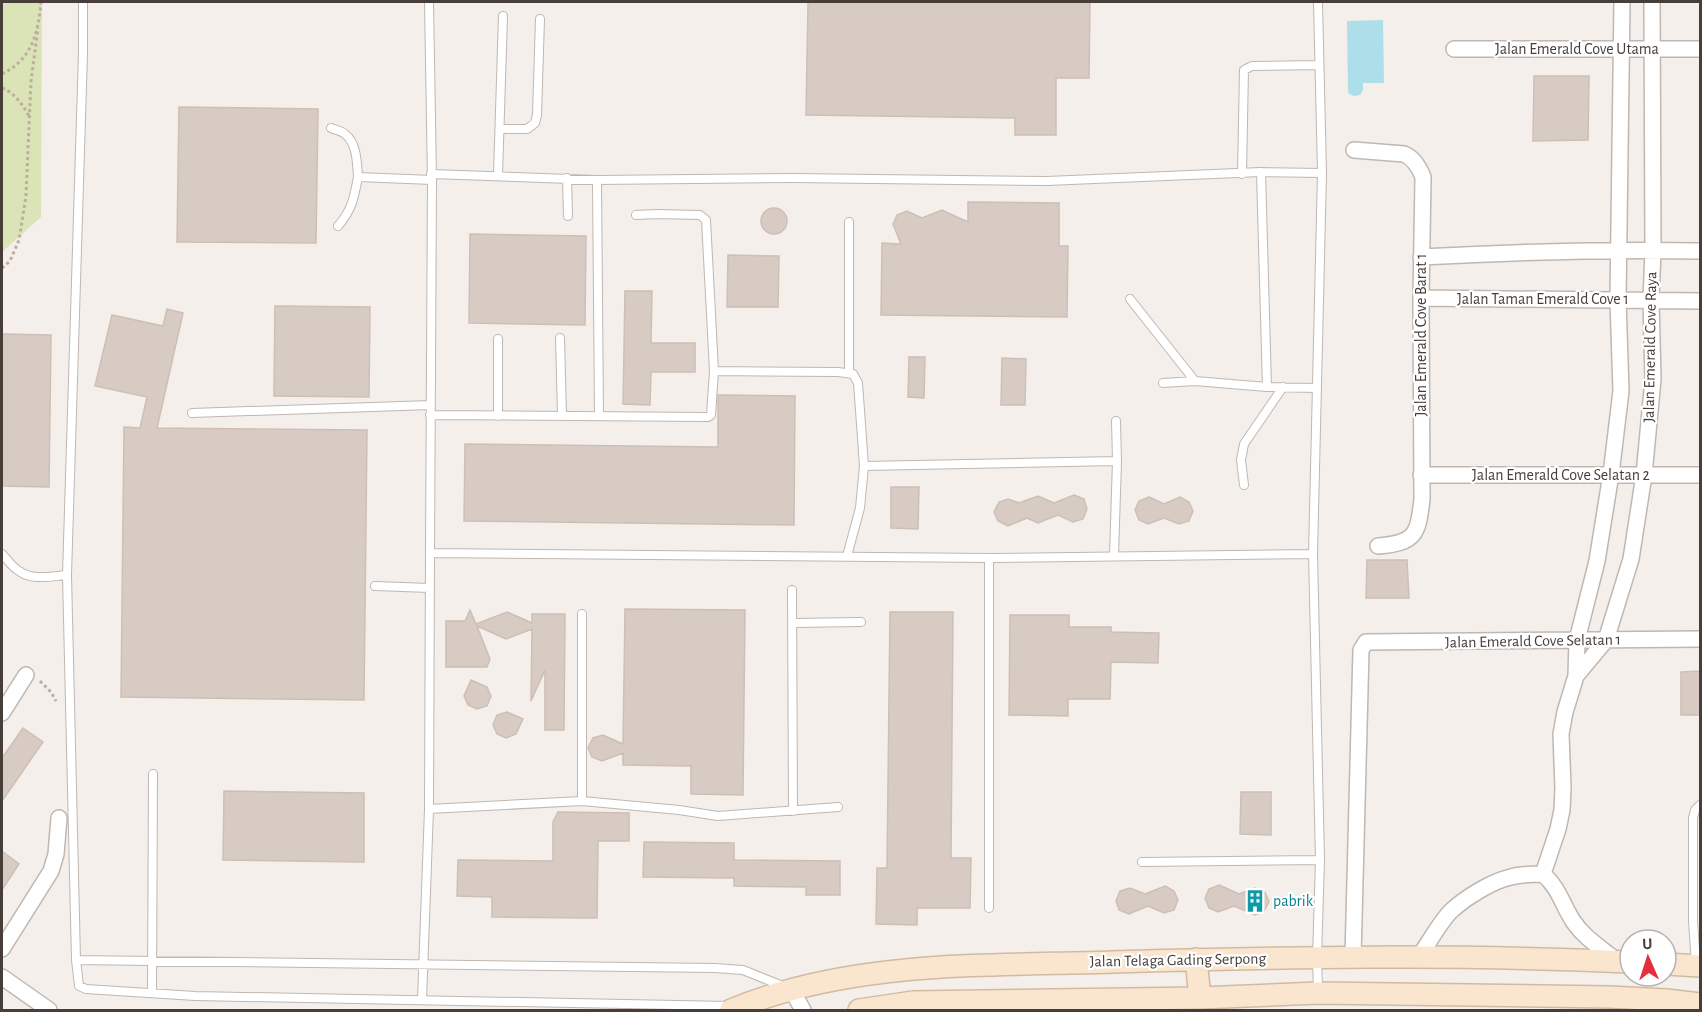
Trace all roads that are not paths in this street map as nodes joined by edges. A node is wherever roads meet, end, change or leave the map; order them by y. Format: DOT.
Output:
graph roads {
  1 [pos="83,2"];
  2 [pos="429,2"];
  3 [pos="1318,2"];
  4 [pos="1622,2"];
  5 [pos="1652,2"];
  6 [pos="503,16"];
  7 [pos="540,19"];
  8 [pos="1454,49"];
  9 [pos="1622,50"];
  10 [pos="1651,50"];
  11 [pos="1701,50"];
  12 [pos="1318,65"];
  13 [pos="331,128"];
  14 [pos="500,129"];
  15 [pos="1354,150"];
  16 [pos="1262,172"];
  17 [pos="1322,173"];
  18 [pos="1242,174"];
  19 [pos="498,176"];
  20 [pos="358,177"];
  21 [pos="432,177"];
  22 [pos="567,178"];
  23 [pos="597,180"];
  24 [pos="636,215"];
  25 [pos="568,216"];
  26 [pos="849,222"];
  27 [pos="338,226"];
  28 [pos="1653,250"];
  29 [pos="1619,251"];
  30 [pos="1701,251"];
  31 [pos="1421,257"];
  32 [pos="1420,298"];
  33 [pos="1130,299"];
  34 [pos="1618,300"];
  35 [pos="1651,300"];
  36 [pos="1701,301"];
  37 [pos="560,338"];
  38 [pos="498,339"];
  39 [pos="714,371"];
  40 [pos="849,373"];
  41 [pos="1194,381"];
  42 [pos="1163,382"];
  43 [pos="1267,387"];
  44 [pos="1283,387"];
  45 [pos="1316,388"];
  46 [pos="431,405"];
  47 [pos="192,413"];
  48 [pos="562,415"];
  49 [pos="430,416"];
  50 [pos="498,416"];
  51 [pos="599,416"];
  52 [pos="1116,421"];
  53 [pos="1117,461"];
  54 [pos="864,466"];
  55 [pos="1611,474"];
  56 [pos="1421,475"];
  57 [pos="1644,475"];
  58 [pos="1701,475"];
  59 [pos="1244,485"];
  60 [pos="1378,546"];
  61 [pos="430,553"];
  62 [pos="2,554"];
  63 [pos="1313,554"];
  64 [pos="847,556"];
  65 [pos="1114,556"];
  66 [pos="989,558"];
  67 [pos="67,574"];
  68 [pos="375,586"];
  69 [pos="430,588"];
  70 [pos="792,590"];
  71 [pos="582,614"];
  72 [pos="861,622"];
  73 [pos="793,623"];
  74 [pos="1701,639"];
  75 [pos="1577,640"];
  76 [pos="1606,640"];
  77 [pos="26,675"];
  78 [pos="1576,675"];
  79 [pos="2,713"];
  80 [pos="153,774"];
  81 [pos="582,801"];
  82 [pos="1701,805"];
  83 [pos="838,807"];
  84 [pos="429,809"];
  85 [pos="793,811"];
  86 [pos="59,818"];
  87 [pos="1320,860"];
  88 [pos="1142,862"];
  89 [pos="1544,874"];
  90 [pos="989,908"];
  91 [pos="2,949"];
  92 [pos="1317,957"];
  93 [pos="1353,957"];
  94 [pos="1419,957"];
  95 [pos="1618,958"];
  96 [pos="1196,959"];
  97 [pos="76,960"];
  98 [pos="152,960"];
  99 [pos="1618,962"];
  100 [pos="424,963"];
  101 [pos="1678,964"];
  102 [pos="1698,965"];
  103 [pos="2,977"];
  104 [pos="791,989"];
  105 [pos="152,993"];
  106 [pos="1318,993"];
  107 [pos="1200,998"];
  108 [pos="422,1000"];
  109 [pos="1514,1003"];
  110 [pos="1561,1003"];
  111 [pos="1701,1005"];
  112 [pos="736,1008"];
  113 [pos="49,1011"];
  114 [pos="804,1011"];
  115 [pos="859,1011"];
  1 -- 67 [label="lane"];
  2 -- 21 [label="lane"];
  3 -- 12 [label="lane"];
  4 -- 9 [label="street, Jalan Emerald Cove Raya"];
  5 -- 10 [label="street, Jalan Emerald Cove Raya"];
  6 -- 14 [label="lane"];
  7 -- 14 [label="lane"];
  8 -- 9 [label="street, Jalan Emerald Cove Utama"];
  9 -- 10 [label="street, Jalan Emerald Cove Utama"];
  9 -- 29 [label="street, Jalan Emerald Cove Raya"];
  10 -- 11 [label="street, Jalan Emerald Cove Utama"];
  10 -- 28 [label="street, Jalan Emerald Cove Raya"];
  12 -- 17 [label="lane"];
  12 -- 18 [label="lane"];
  13 -- 20 [label="lane"];
  14 -- 19 [label="lane"];
  15 -- 31 [label="street, Jalan Emerald Cove Barat 1"];
  16 -- 17 [label="lane"];
  16 -- 18 [label="lane"];
  16 -- 43 [label="lane"];
  17 -- 45 [label="lane"];
  18 -- 23 [label="lane"];
  19 -- 21 [label="lane"];
  19 -- 22 [label="lane"];
  20 -- 21 [label="lane"];
  20 -- 27 [label="lane"];
  21 -- 46 [label="lane"];
  22 -- 23 [label="lane"];
  22 -- 25 [label="lane"];
  23 -- 51 [label="lane"];
  24 -- 39 [label="lane"];
  26 -- 40 [label="lane"];
  28 -- 29 [label="street"];
  28 -- 30 [label="street"];
  28 -- 35 [label="street, Jalan Emerald Cove Raya"];
  29 -- 31 [label="street"];
  29 -- 34 [label="street, Jalan Emerald Cove Raya"];
  31 -- 32 [label="street, Jalan Emerald Cove Barat 1"];
  32 -- 34 [label="street, Jalan Taman Emerald Cove 1"];
  32 -- 56 [label="street, Jalan Emerald Cove Barat 1"];
  33 -- 41 [label="lane"];
  34 -- 35 [label="street, Jalan Taman Emerald Cove 1"];
  34 -- 55 [label="street, Jalan Emerald Cove Raya"];
  35 -- 36 [label="street, Jalan Taman Emerald Cove 1"];
  35 -- 57 [label="street, Jalan Emerald Cove Raya"];
  37 -- 48 [label="lane"];
  38 -- 50 [label="lane"];
  39 -- 40 [label="lane"];
  39 -- 51 [label="lane"];
  40 -- 54 [label="lane"];
  41 -- 42 [label="lane"];
  41 -- 43 [label="lane"];
  43 -- 44 [label="lane"];
  44 -- 45 [label="lane"];
  44 -- 59 [label="lane"];
  45 -- 63 [label="lane"];
  46 -- 47 [label="lane"];
  46 -- 49 [label="lane"];
  48 -- 50 [label="lane"];
  48 -- 51 [label="lane"];
  49 -- 50 [label="lane"];
  49 -- 61 [label="lane"];
  52 -- 53 [label="lane"];
  53 -- 54 [label="lane"];
  53 -- 65 [label="lane"];
  54 -- 64 [label="lane"];
  55 -- 56 [label="street, Jalan Emerald Cove Selatan 2"];
  55 -- 57 [label="street, Jalan Emerald Cove Selatan 2"];
  55 -- 75 [label="street, Jalan Emerald Cove Raya"];
  56 -- 60 [label="street, Jalan Emerald Cove Barat 1"];
  57 -- 58 [label="street, Jalan Emerald Cove Selatan 2"];
  57 -- 76 [label="street, Jalan Emerald Cove Raya"];
  61 -- 64 [label="lane"];
  61 -- 69 [label="lane"];
  62 -- 67 [label="lane"];
  63 -- 65 [label="lane"];
  63 -- 87 [label="lane"];
  64 -- 66 [label="lane"];
  65 -- 66 [label="lane"];
  66 -- 90 [label="lane"];
  67 -- 97 [label="lane"];
  68 -- 69 [label="lane"];
  69 -- 84 [label="lane"];
  70 -- 73 [label="lane"];
  71 -- 81 [label="lane"];
  72 -- 73 [label="lane"];
  73 -- 85 [label="lane"];
  74 -- 76 [label="street, Jalan Emerald Cove Selatan 1"];
  75 -- 76 [label="street, Jalan Emerald Cove Selatan 1"];
  75 -- 78 [label="street, Jalan Emerald Cove Raya"];
  75 -- 93 [label="street, Jalan Emerald Cove Selatan 1"];
  76 -- 78 [label="street, Jalan Emerald Cove Raya"];
  77 -- 79 [label="street"];
  78 -- 89 [label="street, Jalan Emerald Cove Raya"];
  80 -- 98 [label="lane"];
  81 -- 84 [label="lane"];
  81 -- 85 [label="lane"];
  82 -- 102 [label="lane"];
  83 -- 85 [label="lane"];
  84 -- 100 [label="lane"];
  86 -- 91 [label="street"];
  87 -- 88 [label="lane"];
  87 -- 92 [label="lane"];
  89 -- 94 [label="street"];
  89 -- 95 [label="street"];
  92 -- 93 [label="main road, Jalan Telaga Gading Serpong"];
  92 -- 96 [label="main road, Jalan Telaga Gading Serpong"];
  92 -- 106 [label="lane"];
  93 -- 94 [label="main road, Jalan Telaga Gading Serpong"];
  94 -- 99 [label="main road, Jalan Telaga Gading Serpong"];
  96 -- 104 [label="main road, Jalan Telaga Gading Serpong"];
  96 -- 107 [label="main road"];
  97 -- 98 [label="lane"];
  97 -- 105 [label="lane"];
  98 -- 100 [label="lane"];
  98 -- 105 [label="lane"];
  100 -- 104 [label="lane"];
  100 -- 108 [label="lane"];
  101 -- 102 [label="main road"];
  103 -- 113 [label="street"];
  104 -- 112 [label="main road, Jalan Telaga Gading Serpong"];
  104 -- 114 [label="street"];
  105 -- 108 [label="lane"];
  106 -- 107 [label="main road"];
  106 -- 109 [label="main road"];
  107 -- 115 [label="main road"];
  108 -- 112 [label="lane"];
  109 -- 110 [label="main road"];
  110 -- 111 [label="main road"];
}
